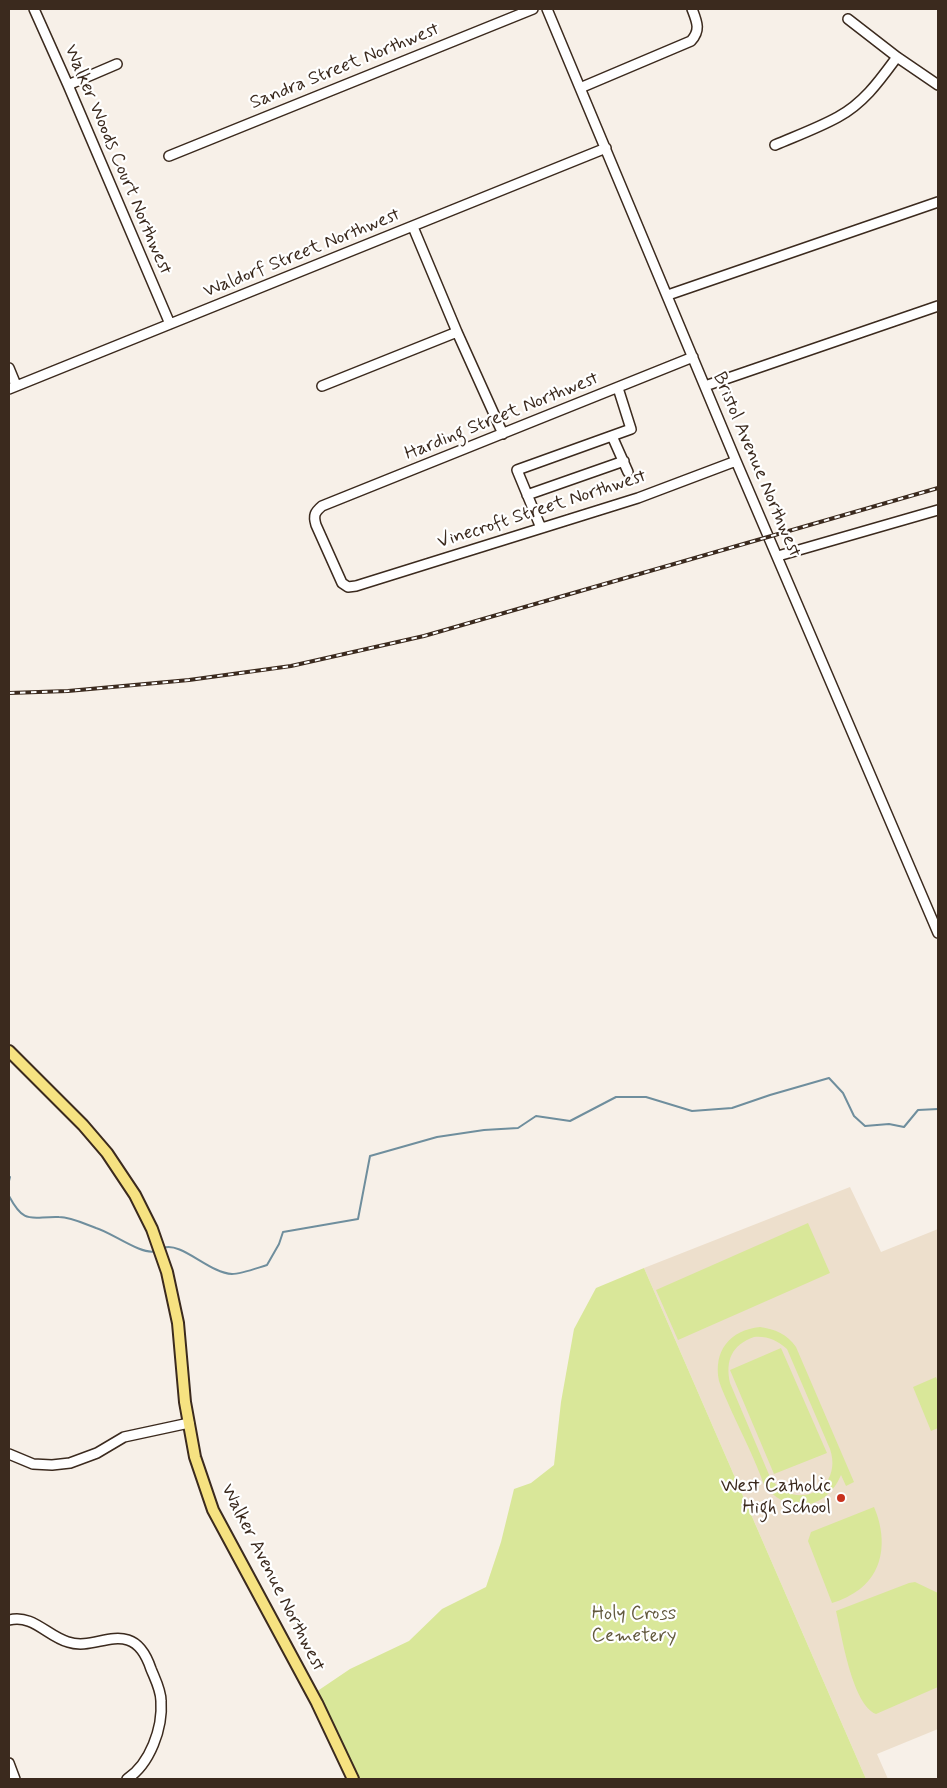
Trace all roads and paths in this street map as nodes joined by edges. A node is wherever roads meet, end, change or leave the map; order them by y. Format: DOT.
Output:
graph roads {
  1 [pos="34,9"];
  2 [pos="533,9"];
  3 [pos="547,9"];
  4 [pos="692,9"];
  5 [pos="848,19"];
  6 [pos="897,57"];
  7 [pos="117,64"];
  8 [pos="68,85"];
  9 [pos="938,86"];
  10 [pos="580,88"];
  11 [pos="775,146"];
  12 [pos="606,148"];
  13 [pos="169,156"];
  14 [pos="938,202"];
  15 [pos="413,227"];
  16 [pos="668,295"];
  17 [pos="938,306"];
  18 [pos="170,324"];
  19 [pos="457,332"];
  20 [pos="693,357"];
  21 [pos="9,368"];
  22 [pos="322,386"];
  23 [pos="705,386"];
  24 [pos="12,387"];
  25 [pos="618,388"];
  26 [pos="503,434"];
  27 [pos="612,436"];
  28 [pos="624,461"];
  29 [pos="736,461"];
  30 [pos="628,472"];
  31 [pos="527,495"];
  32 [pos="938,510"];
  33 [pos="541,528"];
  34 [pos="778,556"];
  35 [pos="356,586"];
  36 [pos="938,933"];
  37 [pos="9,1051"];
  38 [pos="189,1423"];
  39 [pos="9,1454"];
  40 [pos="9,1620"];
  41 [pos="9,1763"];
  42 [pos="15,1779"];
  43 [pos="127,1779"];
  44 [pos="353,1779"];
  1 -- 8 [label="street, Walker Woods Court Northwest"];
  2 -- 13 [label="street, Sandra Street Northwest"];
  3 -- 10 [label="street, Bristol Avenue Northwest"];
  4 -- 10 [label="street"];
  5 -- 6 [label="street"];
  6 -- 9 [label="street"];
  6 -- 11 [label="street"];
  7 -- 8 [label="street"];
  8 -- 18 [label="street, Walker Woods Court Northwest"];
  10 -- 12 [label="street, Bristol Avenue Northwest"];
  12 -- 15 [label="street, Waldorf Street Northwest"];
  12 -- 16 [label="street, Bristol Avenue Northwest"];
  14 -- 16 [label="street"];
  15 -- 18 [label="street, Waldorf Street Northwest"];
  15 -- 19 [label="street"];
  16 -- 20 [label="street, Bristol Avenue Northwest"];
  17 -- 23 [label="street"];
  18 -- 24 [label="street, Waldorf Street Northwest"];
  19 -- 22 [label="street"];
  19 -- 26 [label="street"];
  20 -- 23 [label="street, Bristol Avenue Northwest"];
  20 -- 25 [label="street, Harding Street Northwest"];
  21 -- 24 [label="street"];
  23 -- 29 [label="street, Bristol Avenue Northwest"];
  25 -- 26 [label="street, Harding Street Northwest"];
  25 -- 27 [label="street"];
  26 -- 35 [label="street, Harding Street Northwest"];
  27 -- 28 [label="street"];
  27 -- 31 [label="street"];
  28 -- 30 [label="street"];
  28 -- 31 [label="street"];
  29 -- 33 [label="street, Vinecroft Street Northwest"];
  29 -- 34 [label="street, Bristol Avenue Northwest"];
  31 -- 33 [label="street"];
  32 -- 34 [label="street"];
  33 -- 35 [label="street, Vinecroft Street Northwest"];
  34 -- 36 [label="street, Bristol Avenue Northwest"];
  37 -- 38 [label="main road, Walker Avenue Northwest"];
  38 -- 39 [label="street"];
  38 -- 44 [label="main road, Walker Avenue Northwest"];
  40 -- 43 [label="street"];
  41 -- 42 [label="street"];
}
